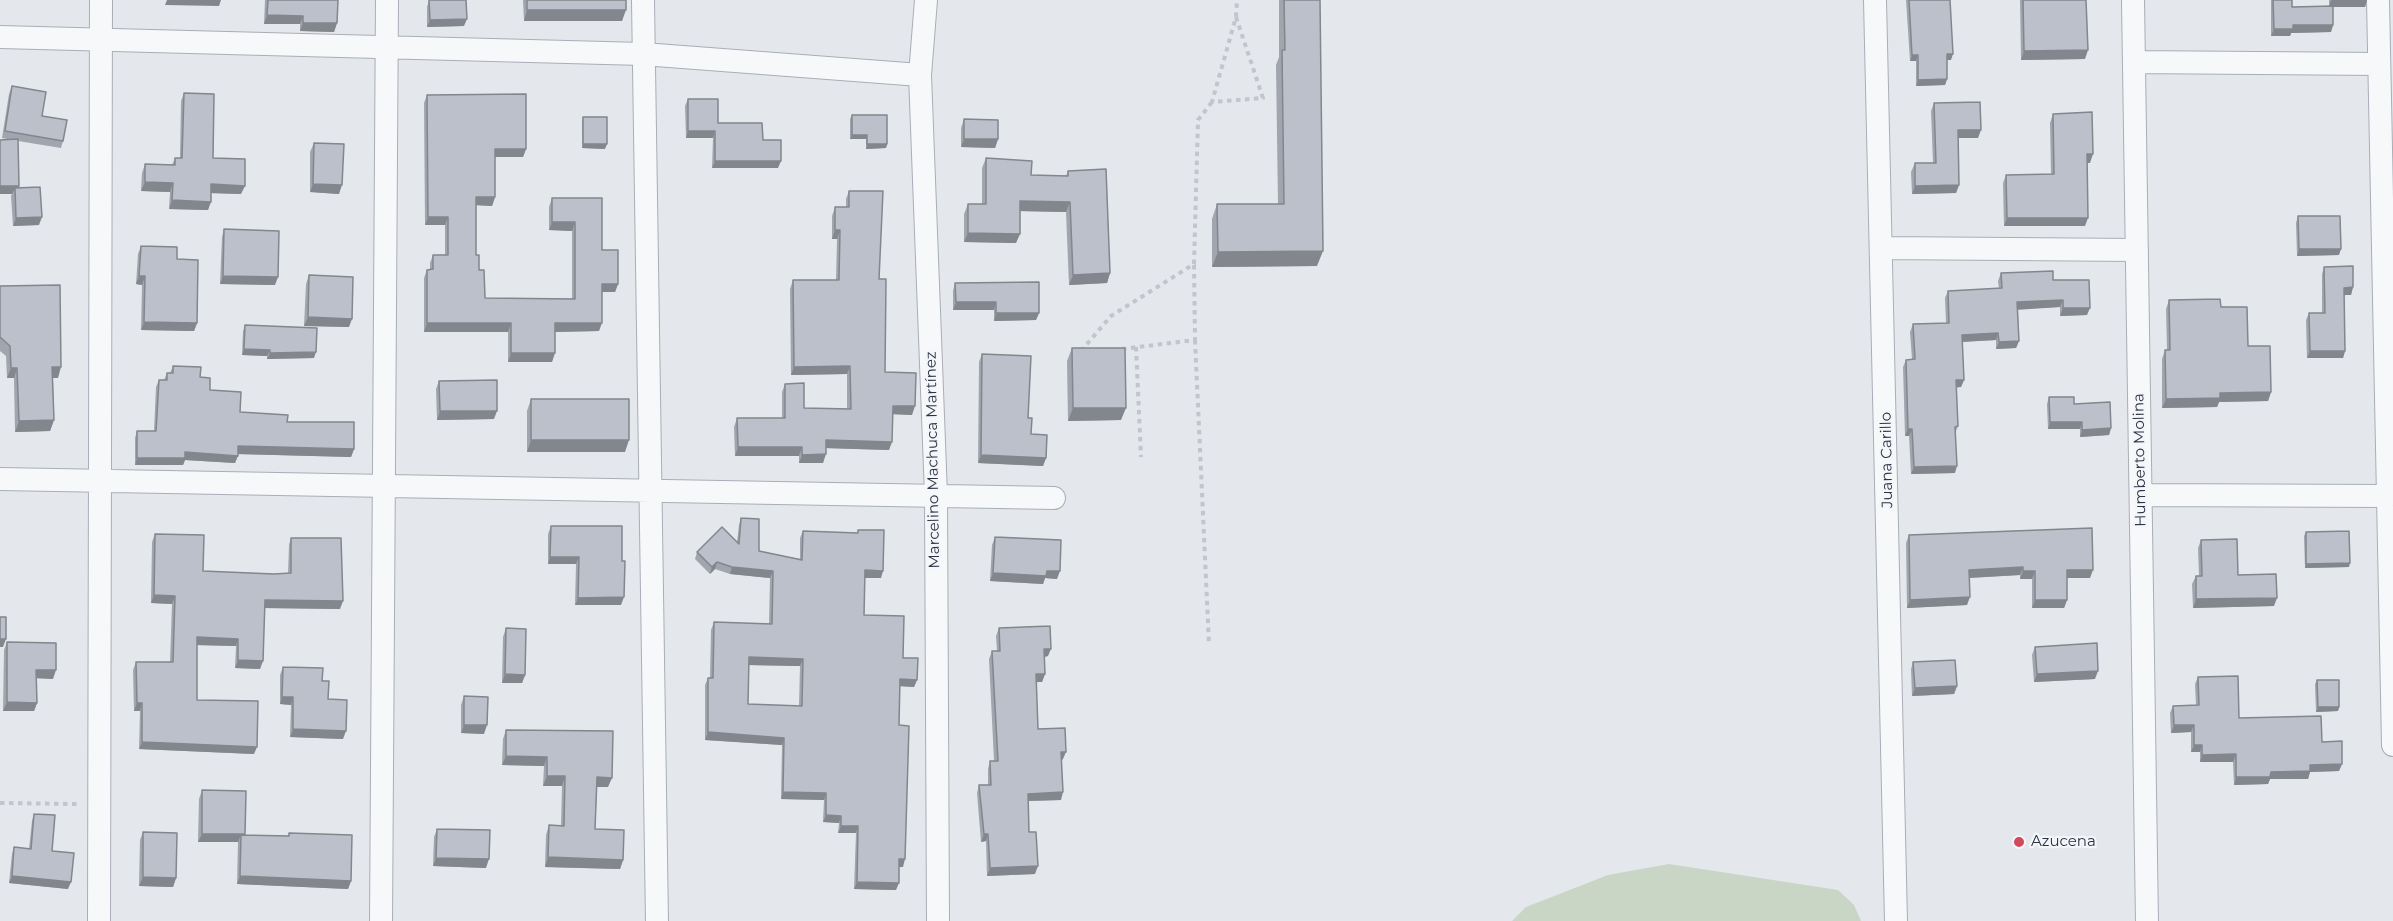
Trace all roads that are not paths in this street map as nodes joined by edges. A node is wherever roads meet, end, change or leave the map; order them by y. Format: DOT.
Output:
graph roads {
  1 [pos="101,0"];
  2 [pos="387,0"];
  3 [pos="643,0"];
  4 [pos="926,0"];
  5 [pos="1875,0"];
  6 [pos="2133,0"];
  7 [pos="2378,0"];
  8 [pos="0,37"];
  9 [pos="101,40"];
  10 [pos="386,48"];
  11 [pos="643,54"];
  12 [pos="2134,62"];
  13 [pos="920,75"];
  14 [pos="2384,78"];
  15 [pos="1882,248"];
  16 [pos="2137,250"];
  17 [pos="0,479"];
  18 [pos="100,480"];
  19 [pos="384,486"];
  20 [pos="650,490"];
  21 [pos="936,495"];
  22 [pos="2141,495"];
  23 [pos="2388,496"];
  24 [pos="1053,498"];
  25 [pos="2392,689"];
  26 [pos="2393,745"];
  27 [pos="99,921"];
  28 [pos="381,921"];
  29 [pos="657,921"];
  30 [pos="938,921"];
  31 [pos="1896,921"];
  32 [pos="2147,921"];
  1 -- 9 [label="street"];
  2 -- 10 [label="street"];
  3 -- 11 [label="street"];
  4 -- 13 [label="street, Marcelino Machuca Martínez"];
  5 -- 15 [label="street, Juana Carillo"];
  6 -- 12 [label="street, Humberto Molina"];
  7 -- 14 [label="street"];
  8 -- 9 [label="street"];
  9 -- 10 [label="street"];
  9 -- 18 [label="street"];
  10 -- 11 [label="street"];
  10 -- 19 [label="street"];
  11 -- 13 [label="street"];
  11 -- 20 [label="street"];
  12 -- 14 [label="street"];
  12 -- 16 [label="street, Humberto Molina"];
  13 -- 21 [label="street, Marcelino Machuca Martínez"];
  14 -- 23 [label="street"];
  15 -- 16 [label="street"];
  15 -- 31 [label="street, Juana Carillo"];
  16 -- 22 [label="street, Humberto Molina"];
  17 -- 18 [label="street"];
  18 -- 19 [label="street"];
  18 -- 27 [label="street"];
  19 -- 20 [label="street"];
  19 -- 28 [label="street"];
  20 -- 21 [label="street"];
  20 -- 29 [label="street"];
  21 -- 24 [label="street"];
  21 -- 30 [label="street, Marcelino Machuca Martínez"];
  22 -- 23 [label="street"];
  22 -- 32 [label="street, Humberto Molina"];
  23 -- 25 [label="street"];
  25 -- 26 [label="street"];
}
